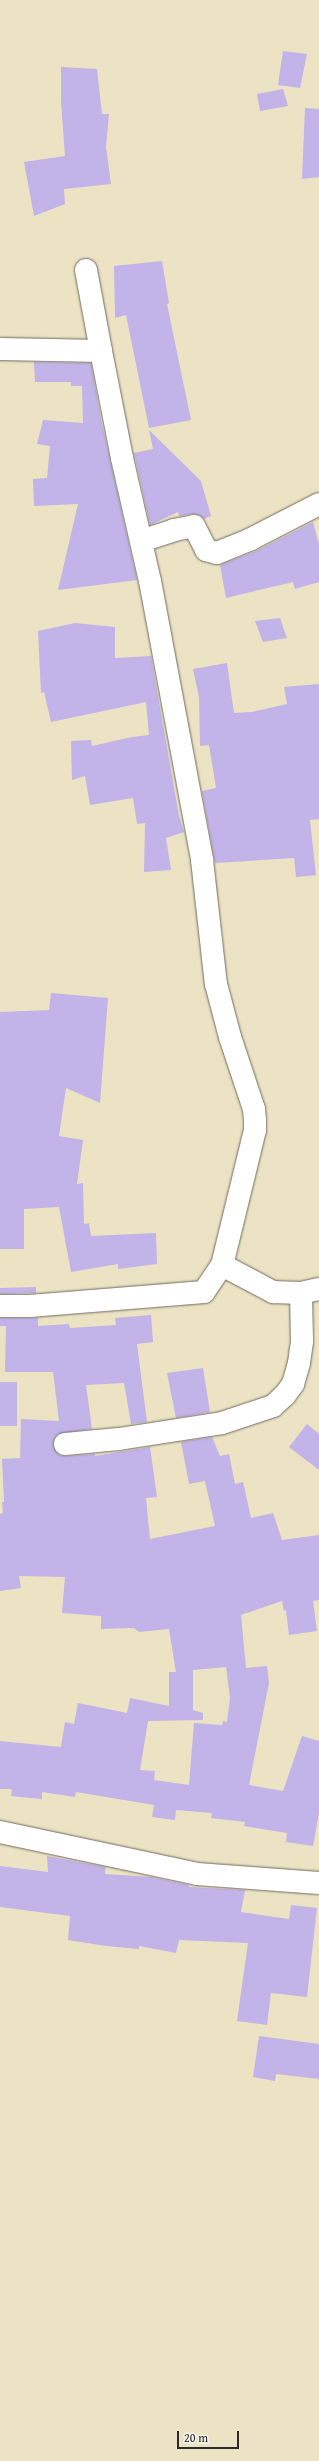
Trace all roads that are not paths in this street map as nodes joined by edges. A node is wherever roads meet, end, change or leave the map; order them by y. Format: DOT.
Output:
graph roads {
  1 [pos="86,270"];
  2 [pos="0,349"];
  3 [pos="101,350"];
  4 [pos="319,504"];
  5 [pos="141,540"];
  6 [pos="222,1265"];
  7 [pos="310,1291"];
  8 [pos="0,1306"];
  9 [pos="66,1444"];
  10 [pos="0,1832"];
  11 [pos="319,1882"];
  1 -- 3 [label="street"];
  2 -- 3 [label="street"];
  3 -- 5 [label="street"];
  4 -- 5 [label="street"];
  5 -- 6 [label="street"];
  6 -- 7 [label="street"];
  6 -- 8 [label="street"];
  7 -- 9 [label="street"];
  10 -- 11 [label="street"];
}
